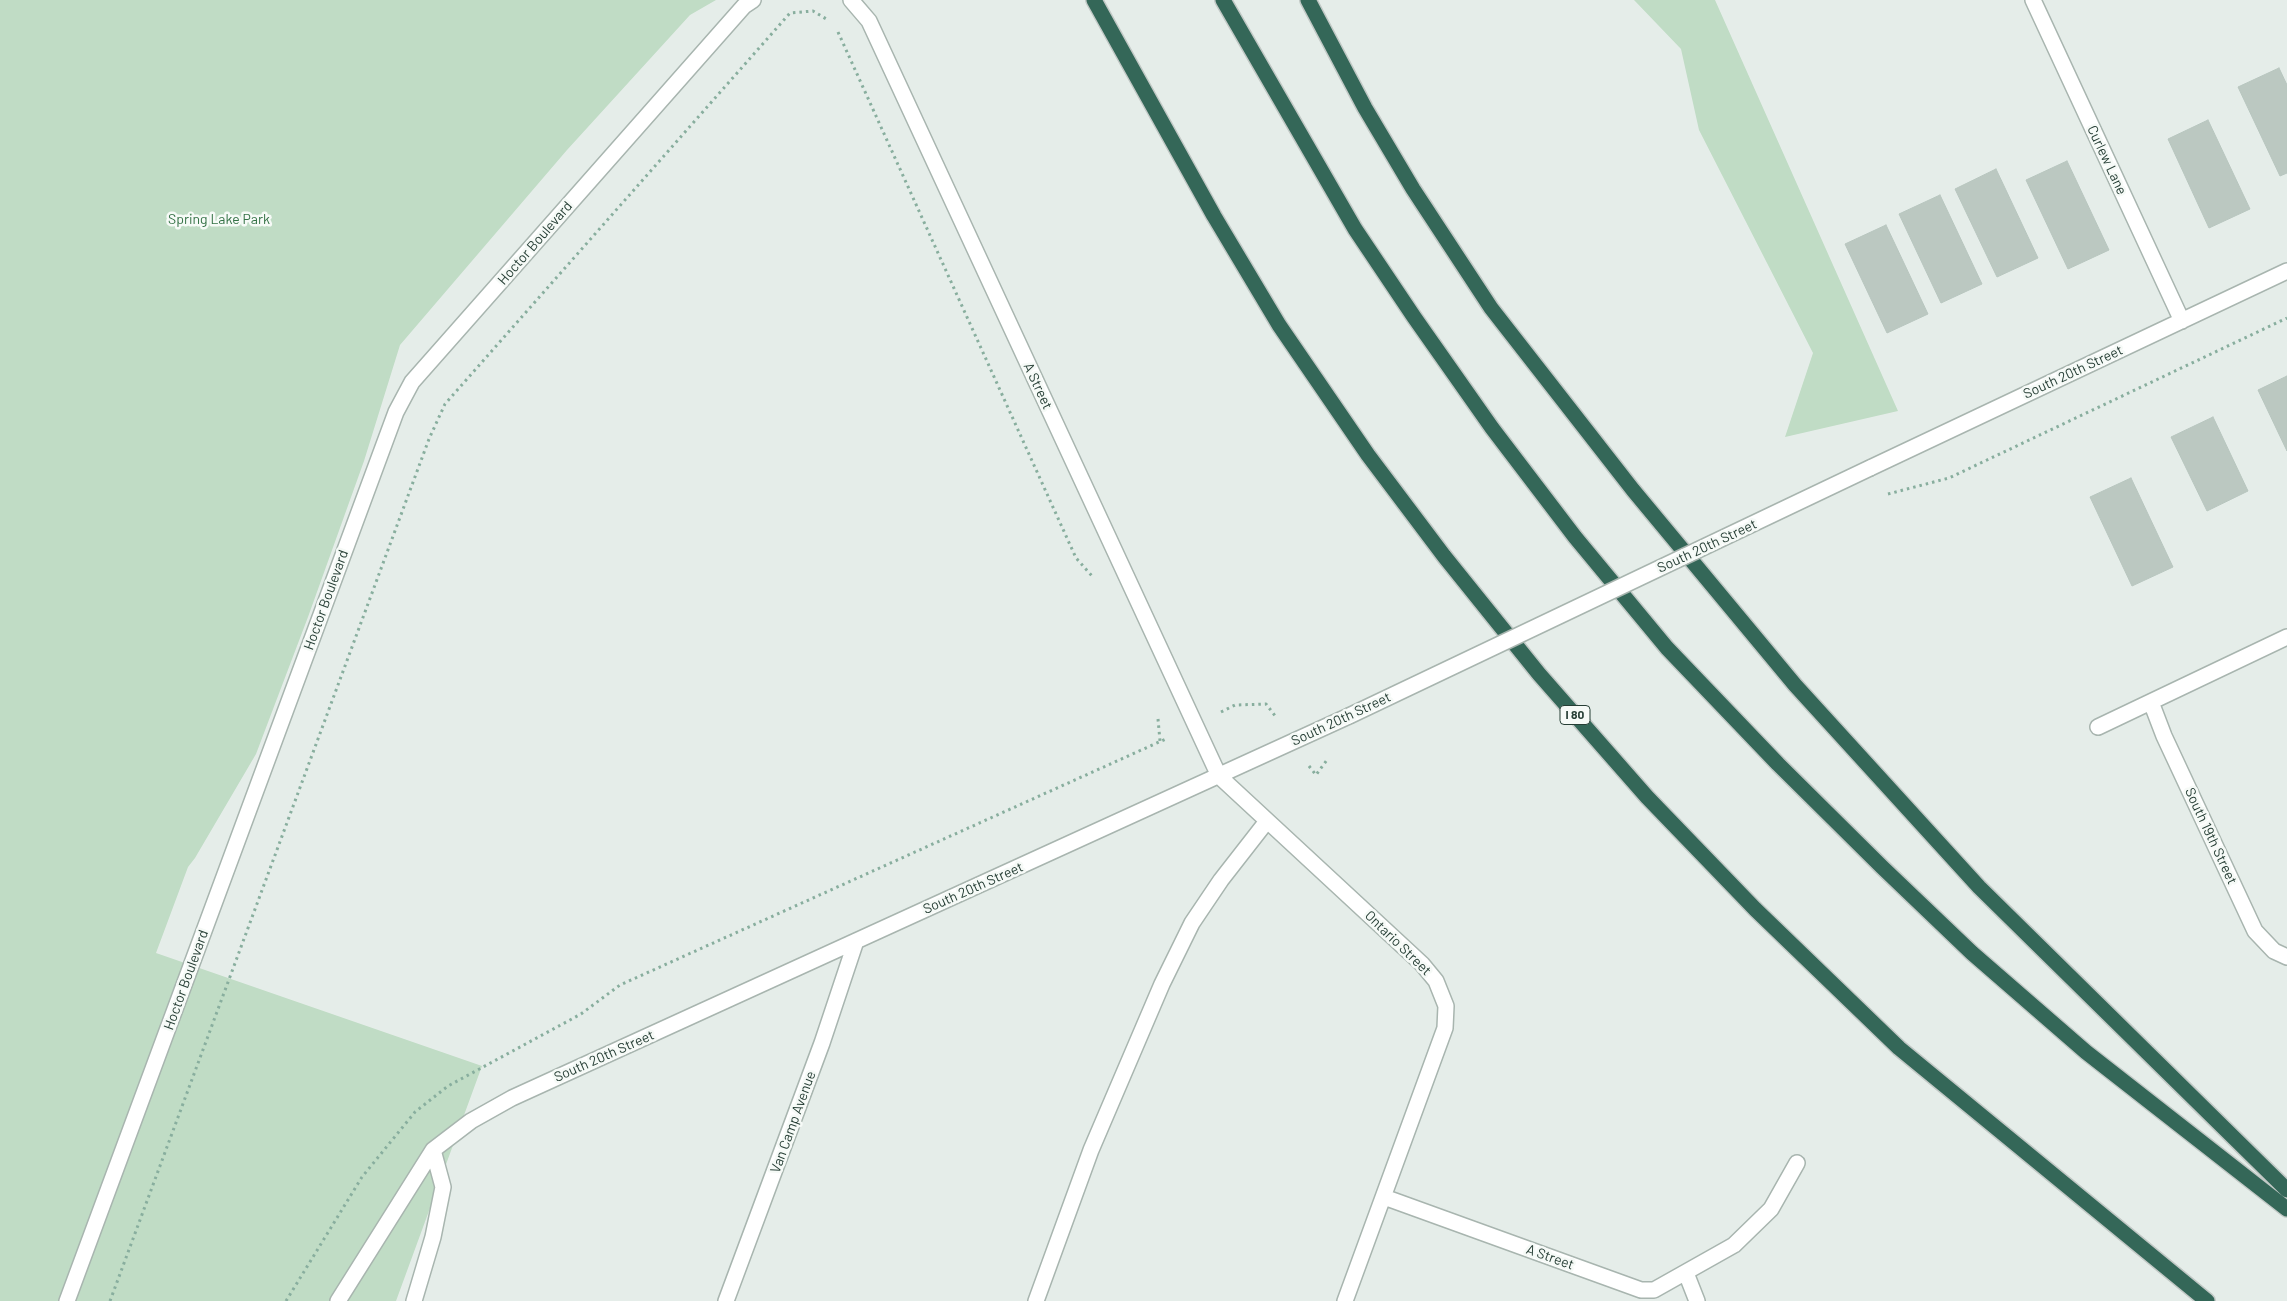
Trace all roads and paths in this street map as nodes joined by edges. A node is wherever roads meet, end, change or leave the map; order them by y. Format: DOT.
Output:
graph roads {
  1 [pos="753,0"];
  2 [pos="852,0"];
  3 [pos="1094,0"];
  4 [pos="1223,0"];
  5 [pos="1308,0"];
  6 [pos="2032,0"];
  7 [pos="2287,272"];
  8 [pos="2287,318"];
  9 [pos="2182,321"];
  10 [pos="1880,496"];
  11 [pos="1095,580"];
  12 [pos="2287,637"];
  13 [pos="2151,702"];
  14 [pos="1158,716"];
  15 [pos="1196,725"];
  16 [pos="2098,726"];
  17 [pos="1160,741"];
  18 [pos="1294,741"];
  19 [pos="1316,775"];
  20 [pos="1219,776"];
  21 [pos="1267,822"];
  22 [pos="856,941"];
  23 [pos="2287,957"];
  24 [pos="433,1150"];
  25 [pos="1797,1163"];
  26 [pos="2287,1190"];
  27 [pos="1384,1197"];
  28 [pos="2287,1209"];
  29 [pos="1686,1273"];
  30 [pos="67,1301"];
  31 [pos="110,1301"];
  32 [pos="286,1301"];
  33 [pos="338,1301"];
  34 [pos="414,1301"];
  35 [pos="726,1301"];
  36 [pos="1036,1301"];
  37 [pos="1345,1301"];
  38 [pos="1697,1301"];
  39 [pos="2207,1301"];
  1 -- 30 [label="street, Hoctor Boulevard"];
  2 -- 15 [label="street, A Street"];
  3 -- 39 [label="highway, I 80"];
  4 -- 28 [label="highway"];
  5 -- 26 [label="highway"];
  6 -- 9 [label="street, Curlew Lane"];
  7 -- 9 [label="street, South 20th Street"];
  8 -- 10 [label="path"];
  9 -- 18 [label="street, South 20th Street, bridge"];
  11 -- 31 [label="path"];
  12 -- 13 [label="street"];
  13 -- 16 [label="street"];
  13 -- 23 [label="street, South 19th Street"];
  14 -- 17 [label="path"];
  15 -- 17 [label="path"];
  15 -- 18 [label="path"];
  15 -- 20 [label="street, A Street"];
  17 -- 32 [label="path"];
  18 -- 19 [label="path"];
  18 -- 20 [label="street, South 20th Street"];
  20 -- 21 [label="street, Ontario Street"];
  20 -- 22 [label="street, South 20th Street"];
  21 -- 27 [label="street, Ontario Street"];
  21 -- 36 [label="street"];
  22 -- 24 [label="street, South 20th Street"];
  22 -- 35 [label="street, Van Camp Avenue"];
  24 -- 33 [label="street, South 20th Street"];
  24 -- 34 [label="street"];
  25 -- 29 [label="street, A Street"];
  27 -- 29 [label="street, A Street"];
  27 -- 37 [label="street, Ontario Street"];
  29 -- 38 [label="street"];
}
